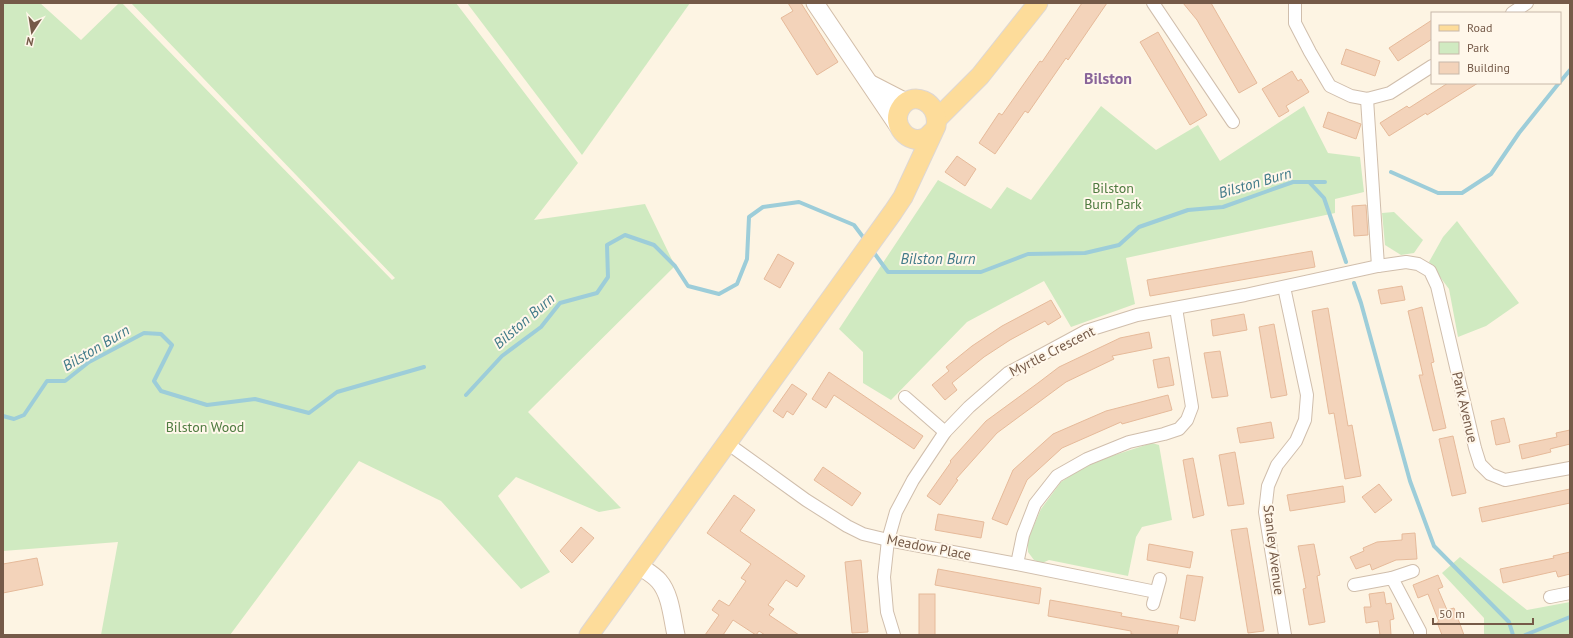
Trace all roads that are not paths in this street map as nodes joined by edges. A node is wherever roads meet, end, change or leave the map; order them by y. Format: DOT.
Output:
graph roads {
  1 [pos="815,3"];
  2 [pos="1038,3"];
  3 [pos="1153,3"];
  4 [pos="1295,3"];
  5 [pos="1528,3"];
  6 [pos="1514,12"];
  7 [pos="1431,67"];
  8 [pos="871,84"];
  9 [pos="966,88"];
  10 [pos="1367,99"];
  11 [pos="906,102"];
  12 [pos="926,102"];
  13 [pos="1233,122"];
  14 [pos="935,125"];
  15 [pos="902,131"];
  16 [pos="910,179"];
  17 [pos="1418,264"];
  18 [pos="1378,266"];
  19 [pos="1284,287"];
  20 [pos="1176,308"];
  21 [pos="905,397"];
  22 [pos="945,432"];
  23 [pos="727,443"];
  24 [pos="1570,468"];
  25 [pos="888,540"];
  26 [pos="1017,564"];
  27 [pos="639,566"];
  28 [pos="1413,571"];
  29 [pos="1392,578"];
  30 [pos="1160,579"];
  31 [pos="1354,585"];
  32 [pos="1570,593"];
  33 [pos="1550,597"];
  34 [pos="589,635"];
  35 [pos="676,635"];
  36 [pos="894,635"];
  37 [pos="1285,635"];
  38 [pos="1420,635"];
  1 -- 8 [label="main road"];
  2 -- 9 [label="main road"];
  3 -- 13 [label="street"];
  4 -- 10 [label="street"];
  5 -- 6 [label="street"];
  7 -- 10 [label="street"];
  8 -- 11 [label="main road"];
  8 -- 15 [label="main road"];
  9 -- 12 [label="main road"];
  9 -- 14 [label="main road"];
  10 -- 18 [label="street"];
  11 -- 12 [label="main road"];
  11 -- 15 [label="main road"];
  12 -- 14 [label="main road"];
  14 -- 15 [label="main road"];
  14 -- 16 [label="main road"];
  15 -- 16 [label="main road"];
  16 -- 23 [label="main road"];
  17 -- 18 [label="street, Myrtle Crescent"];
  17 -- 24 [label="street, Park Avenue"];
  18 -- 19 [label="street, Myrtle Crescent"];
  19 -- 20 [label="street, Myrtle Crescent"];
  19 -- 37 [label="street, Stanley Avenue"];
  20 -- 22 [label="street, Myrtle Crescent"];
  20 -- 26 [label="street"];
  21 -- 22 [label="street"];
  22 -- 25 [label="street, Myrtle Crescent"];
  23 -- 25 [label="street, Meadow Place"];
  23 -- 27 [label="main road"];
  25 -- 26 [label="street, Meadow Place"];
  25 -- 36 [label="street, Myrtle Crescent"];
  26 -- 30 [label="street, Meadow Place"];
  27 -- 34 [label="main road"];
  27 -- 35 [label="main road"];
  28 -- 29 [label="street"];
  29 -- 31 [label="street"];
  29 -- 38 [label="street"];
  32 -- 33 [label="street"];
}
